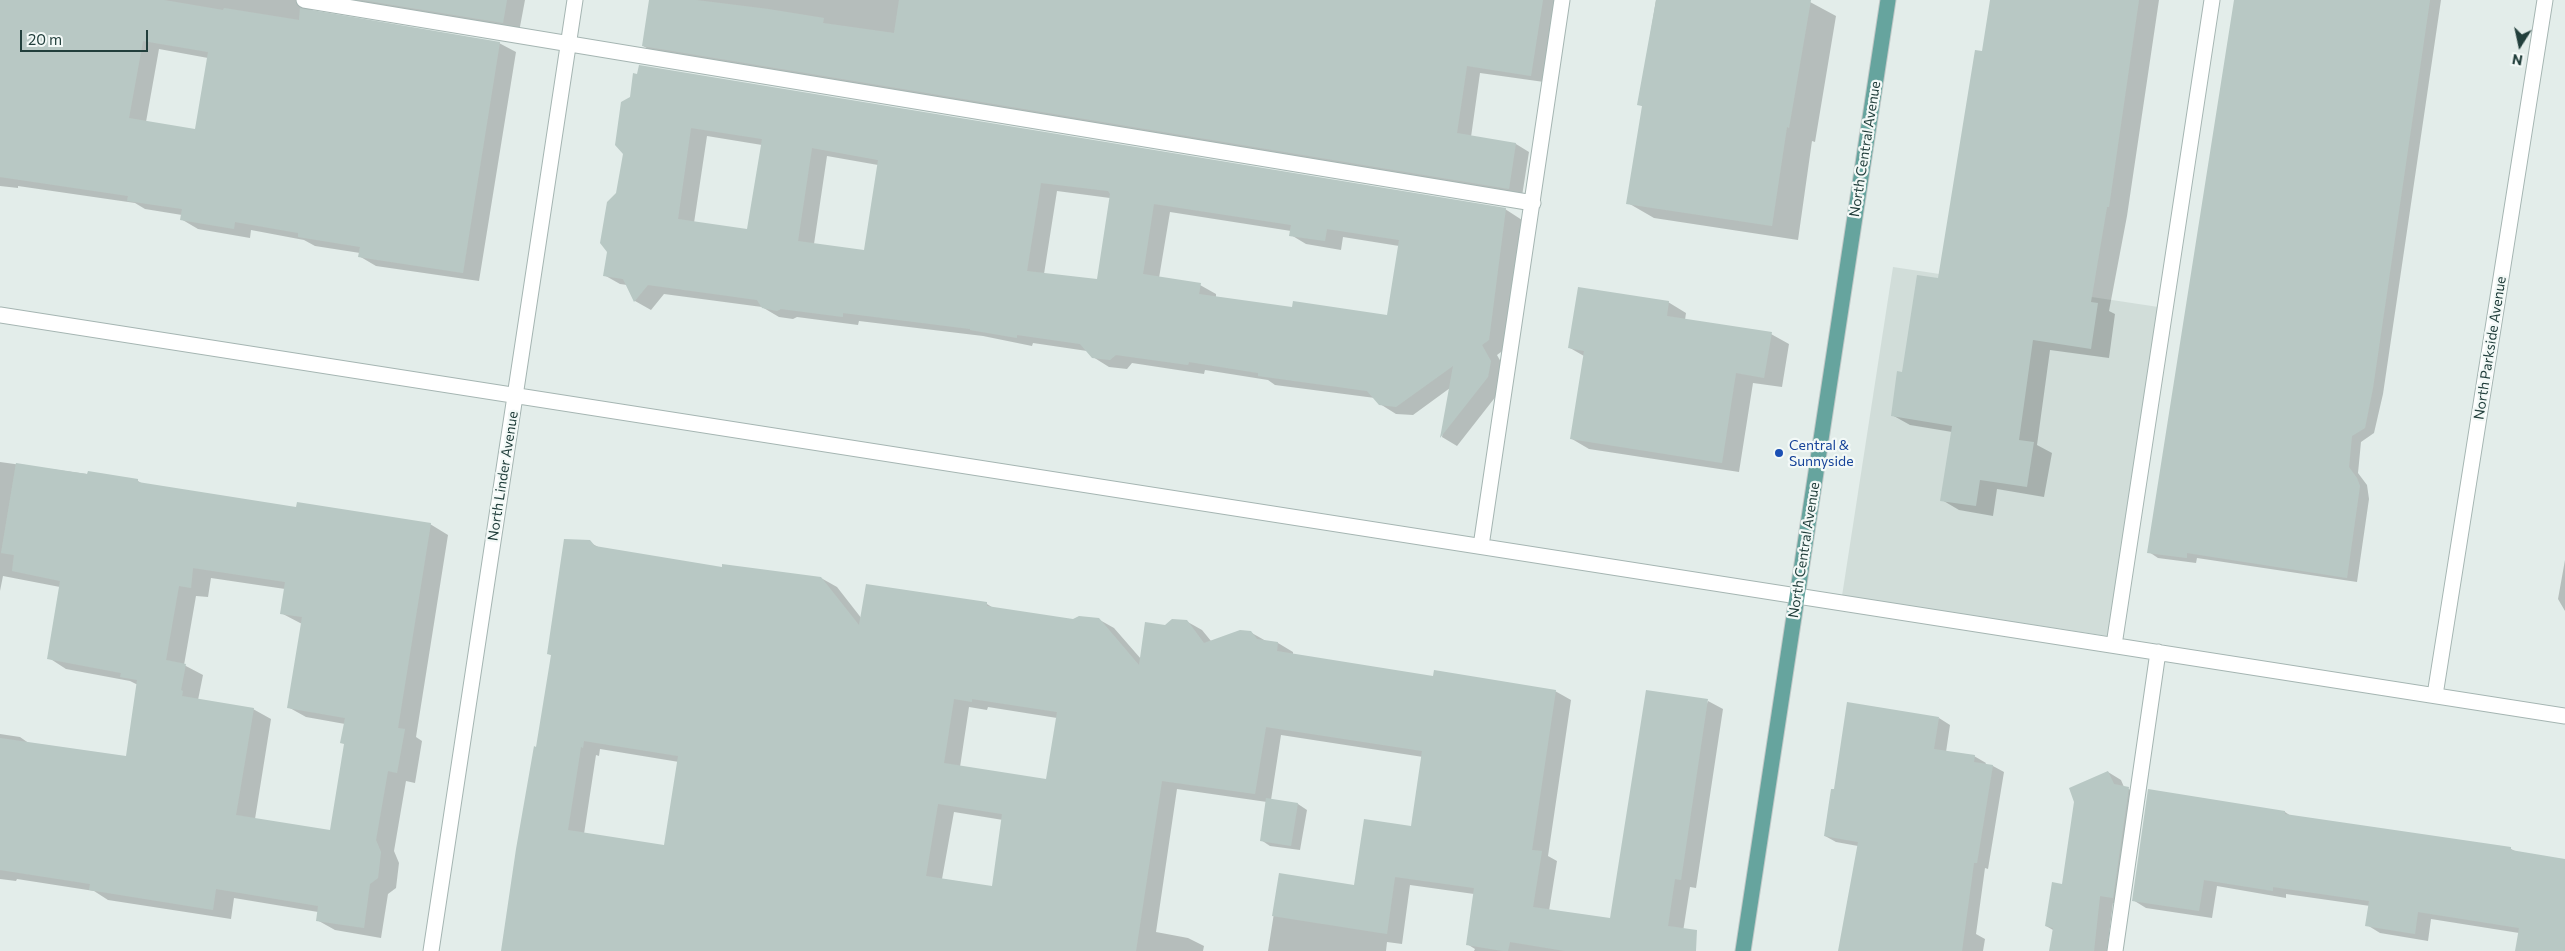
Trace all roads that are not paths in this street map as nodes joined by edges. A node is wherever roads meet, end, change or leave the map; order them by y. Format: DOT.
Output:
graph roads {
  1 [pos="304,0"];
  2 [pos="575,0"];
  3 [pos="1562,0"];
  4 [pos="1888,0"];
  5 [pos="2212,0"];
  6 [pos="2545,0"];
  7 [pos="569,42"];
  8 [pos="1533,203"];
  9 [pos="0,315"];
  10 [pos="515,396"];
  11 [pos="1481,546"];
  12 [pos="1797,596"];
  13 [pos="2114,645"];
  14 [pos="2158,652"];
  15 [pos="2435,695"];
  16 [pos="2565,716"];
  17 [pos="431,951"];
  18 [pos="1743,951"];
  19 [pos="2115,951"];
  1 -- 7 [label="street"];
  2 -- 7 [label="street, North Linder Avenue"];
  3 -- 8 [label="street"];
  4 -- 12 [label="main road, North Central Avenue"];
  5 -- 13 [label="street"];
  6 -- 15 [label="street, North Parkside Avenue"];
  7 -- 8 [label="street"];
  7 -- 10 [label="street, North Linder Avenue"];
  8 -- 11 [label="street"];
  9 -- 10 [label="street"];
  10 -- 11 [label="street"];
  10 -- 17 [label="street, North Linder Avenue"];
  11 -- 12 [label="street"];
  12 -- 13 [label="street"];
  12 -- 18 [label="main road, North Central Avenue"];
  13 -- 14 [label="street"];
  14 -- 15 [label="street"];
  14 -- 19 [label="street"];
  15 -- 16 [label="street"];
}
